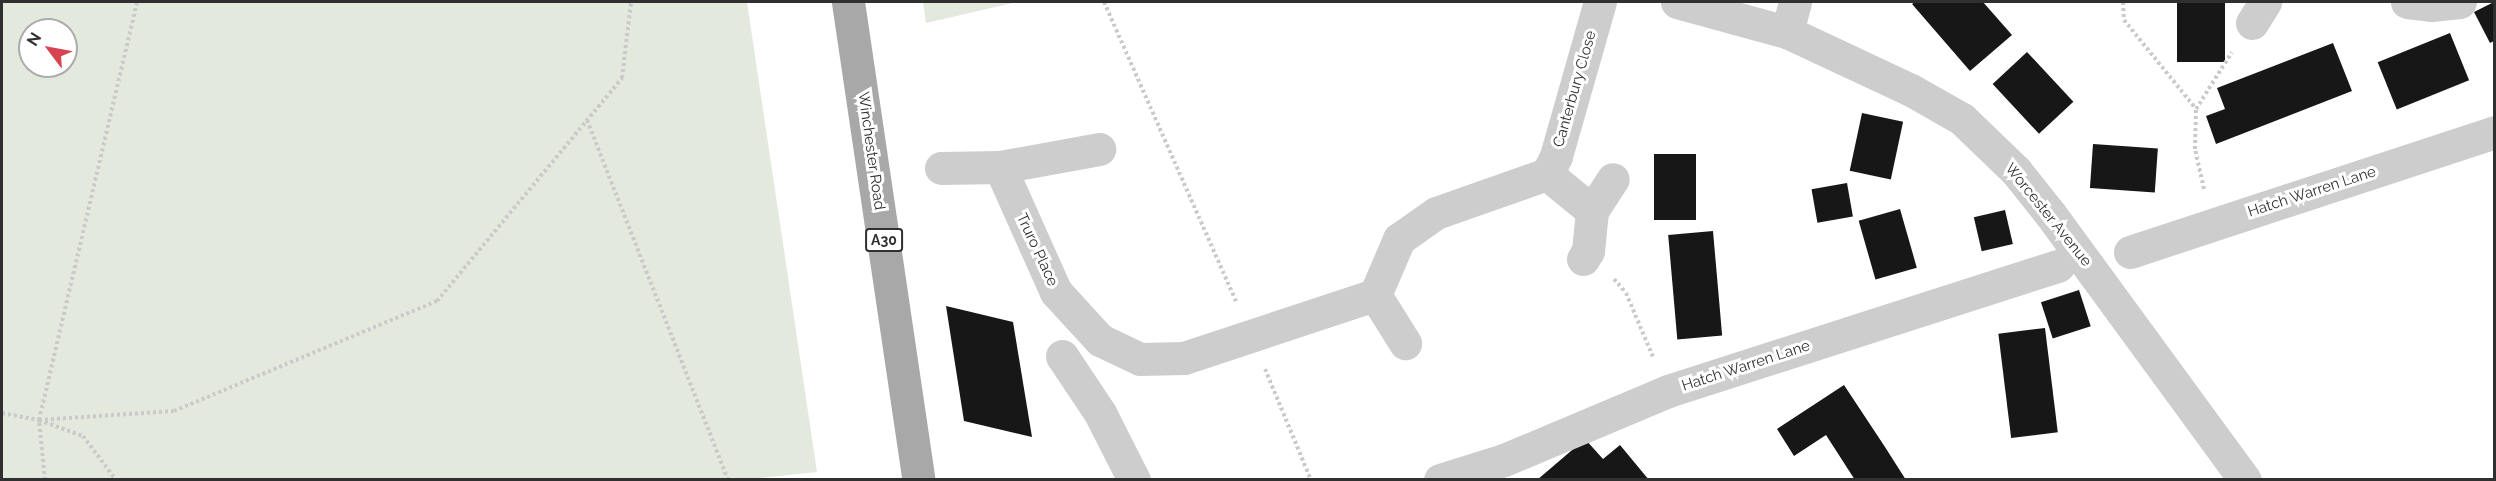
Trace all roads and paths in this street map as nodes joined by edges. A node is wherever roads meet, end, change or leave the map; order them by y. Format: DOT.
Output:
graph roads {
  1 [pos="137,2"];
  2 [pos="631,2"];
  3 [pos="848,2"];
  4 [pos="1104,2"];
  5 [pos="1600,2"];
  6 [pos="1677,2"];
  7 [pos="2123,2"];
  8 [pos="2407,2"];
  9 [pos="2460,2"];
  10 [pos="2259,12"];
  11 [pos="1791,17"];
  12 [pos="2196,109"];
  13 [pos="587,120"];
  14 [pos="2494,132"];
  15 [pos="1099,149"];
  16 [pos="941,168"];
  17 [pos="1000,168"];
  18 [pos="1547,174"];
  19 [pos="1613,179"];
  20 [pos="1592,211"];
  21 [pos="2217,224"];
  22 [pos="2130,252"];
  23 [pos="1586,255"];
  24 [pos="2058,266"];
  25 [pos="1375,295"];
  26 [pos="1252,339"];
  27 [pos="1405,343"];
  28 [pos="1062,356"];
  29 [pos="1668,391"];
  30 [pos="2,413"];
  31 [pos="39,420"];
  32 [pos="2243,479"];
  33 [pos="45,480"];
  34 [pos="116,480"];
  35 [pos="728,480"];
  36 [pos="919,480"];
  37 [pos="1134,480"];
  38 [pos="1311,480"];
  39 [pos="1440,480"];
  1 -- 31 [label="path"];
  2 -- 13 [label="path"];
  3 -- 36 [label="main road, Winchester Road / A30"];
  4 -- 26 [label="path"];
  5 -- 18 [label="street, Canterbury Close"];
  6 -- 11 [label="street, Worcester Avenue"];
  7 -- 12 [label="path"];
  8 -- 9 [label="street"];
  10 -- 12 [label="path"];
  11 -- 32 [label="street, Worcester Avenue"];
  12 -- 21 [label="path"];
  13 -- 31 [label="path"];
  13 -- 35 [label="path"];
  14 -- 21 [label="street, Hatch Warren Lane"];
  15 -- 17 [label="street"];
  16 -- 17 [label="street"];
  17 -- 26 [label="street, Truro Place"];
  18 -- 20 [label="street"];
  18 -- 25 [label="street"];
  19 -- 20 [label="street"];
  20 -- 23 [label="street"];
  21 -- 22 [label="street, Hatch Warren Lane"];
  23 -- 29 [label="path"];
  24 -- 29 [label="street, Hatch Warren Lane"];
  25 -- 26 [label="street"];
  25 -- 27 [label="street"];
  26 -- 38 [label="path"];
  28 -- 37 [label="street"];
  29 -- 39 [label="street, Hatch Warren Lane"];
  30 -- 31 [label="path"];
  31 -- 33 [label="path"];
  31 -- 34 [label="path"];
}
